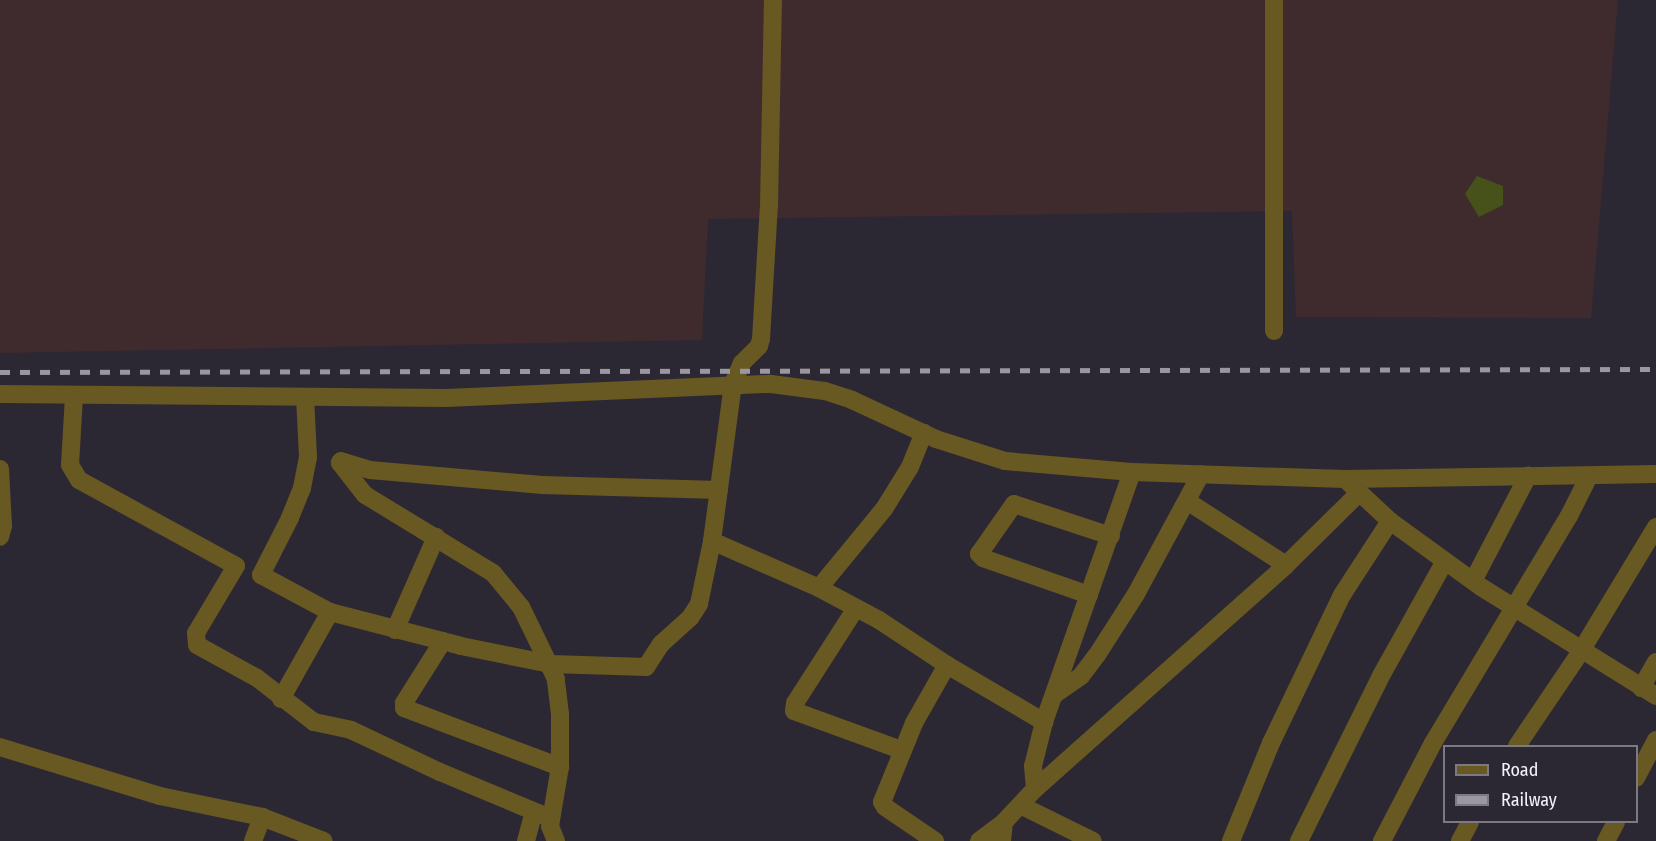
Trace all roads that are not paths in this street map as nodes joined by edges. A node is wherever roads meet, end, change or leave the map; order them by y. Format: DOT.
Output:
graph roads {
  1 [pos="773,0"];
  2 [pos="1274,0"];
  3 [pos="1274,331"];
  4 [pos="733,384"];
  5 [pos="0,394"];
  6 [pos="74,396"];
  7 [pos="305,397"];
  8 [pos="924,433"];
  9 [pos="0,469"];
  10 [pos="1132,472"];
  11 [pos="1202,474"];
  12 [pos="1656,474"];
  13 [pos="1528,476"];
  14 [pos="1589,476"];
  15 [pos="1345,479"];
  16 [pos="719,490"];
  17 [pos="1359,494"];
  18 [pos="1186,501"];
  19 [pos="1390,521"];
  20 [pos="1656,527"];
  21 [pos="1111,536"];
  22 [pos="0,537"];
  23 [pos="436,537"];
  24 [pos="712,541"];
  25 [pos="1445,561"];
  26 [pos="1286,565"];
  27 [pos="236,566"];
  28 [pos="261,575"];
  29 [pos="1473,581"];
  30 [pos="819,588"];
  31 [pos="1089,595"];
  32 [pos="856,608"];
  33 [pos="1514,609"];
  34 [pos="330,612"];
  35 [pos="395,630"];
  36 [pos="444,641"];
  37 [pos="1581,651"];
  38 [pos="1656,662"];
  39 [pos="550,664"];
  40 [pos="947,665"];
  41 [pos="1648,692"];
  42 [pos="1054,695"];
  43 [pos="281,699"];
  44 [pos="1044,722"];
  45 [pos="1656,740"];
  46 [pos="1518,745"];
  47 [pos="0,747"];
  48 [pos="902,750"];
  49 [pos="560,767"];
  50 [pos="1638,774"];
  51 [pos="1035,789"];
  52 [pos="1020,806"];
  53 [pos="542,815"];
  54 [pos="262,817"];
  55 [pos="1004,822"];
  56 [pos="1469,823"];
  57 [pos="1615,823"];
  58 [pos="253,841"];
  59 [pos="324,841"];
  60 [pos="526,841"];
  61 [pos="556,841"];
  62 [pos="935,841"];
  63 [pos="979,841"];
  64 [pos="1002,841"];
  65 [pos="1093,841"];
  66 [pos="1231,841"];
  67 [pos="1299,841"];
  68 [pos="1382,841"];
  69 [pos="1460,841"];
  70 [pos="1606,841"];
  1 -- 4 [label="street"];
  2 -- 3 [label="street"];
  4 -- 7 [label="street"];
  4 -- 8 [label="street"];
  4 -- 16 [label="street"];
  5 -- 6 [label="street"];
  6 -- 7 [label="street"];
  6 -- 27 [label="street"];
  7 -- 28 [label="street"];
  8 -- 10 [label="street"];
  8 -- 30 [label="street"];
  9 -- 22 [label="street"];
  10 -- 11 [label="street"];
  10 -- 21 [label="street"];
  11 -- 15 [label="street"];
  11 -- 18 [label="street"];
  12 -- 14 [label="street"];
  13 -- 14 [label="street"];
  13 -- 15 [label="street"];
  13 -- 29 [label="street"];
  14 -- 33 [label="street"];
  15 -- 17 [label="street"];
  16 -- 23 [label="street"];
  16 -- 24 [label="street"];
  17 -- 19 [label="street"];
  17 -- 26 [label="street"];
  18 -- 26 [label="street"];
  18 -- 42 [label="street"];
  19 -- 25 [label="street"];
  19 -- 66 [label="street"];
  20 -- 37 [label="street"];
  21 -- 31 [label="street"];
  21 -- 31 [label="street"];
  23 -- 35 [label="street"];
  23 -- 39 [label="street"];
  24 -- 30 [label="street"];
  24 -- 39 [label="street"];
  25 -- 29 [label="street"];
  25 -- 67 [label="street"];
  26 -- 51 [label="street"];
  27 -- 28 [label="street"];
  27 -- 43 [label="street"];
  28 -- 34 [label="street"];
  29 -- 33 [label="street"];
  30 -- 32 [label="street"];
  31 -- 42 [label="street"];
  32 -- 40 [label="street"];
  32 -- 48 [label="street"];
  33 -- 37 [label="street"];
  33 -- 68 [label="street"];
  34 -- 35 [label="street"];
  34 -- 43 [label="street"];
  35 -- 36 [label="street"];
  36 -- 39 [label="street"];
  36 -- 49 [label="street"];
  37 -- 41 [label="street"];
  37 -- 46 [label="street"];
  38 -- 41 [label="street"];
  39 -- 49 [label="street"];
  40 -- 44 [label="street"];
  40 -- 48 [label="street"];
  42 -- 44 [label="street"];
  43 -- 53 [label="street"];
  44 -- 51 [label="street"];
  45 -- 50 [label="street"];
  47 -- 54 [label="street"];
  48 -- 62 [label="street"];
  49 -- 53 [label="street"];
  51 -- 52 [label="street"];
  52 -- 55 [label="street"];
  52 -- 65 [label="street"];
  53 -- 60 [label="street"];
  53 -- 61 [label="street"];
  54 -- 58 [label="street"];
  54 -- 59 [label="street"];
  55 -- 63 [label="street"];
  55 -- 64 [label="street"];
  56 -- 69 [label="street"];
  57 -- 70 [label="street"];
}
